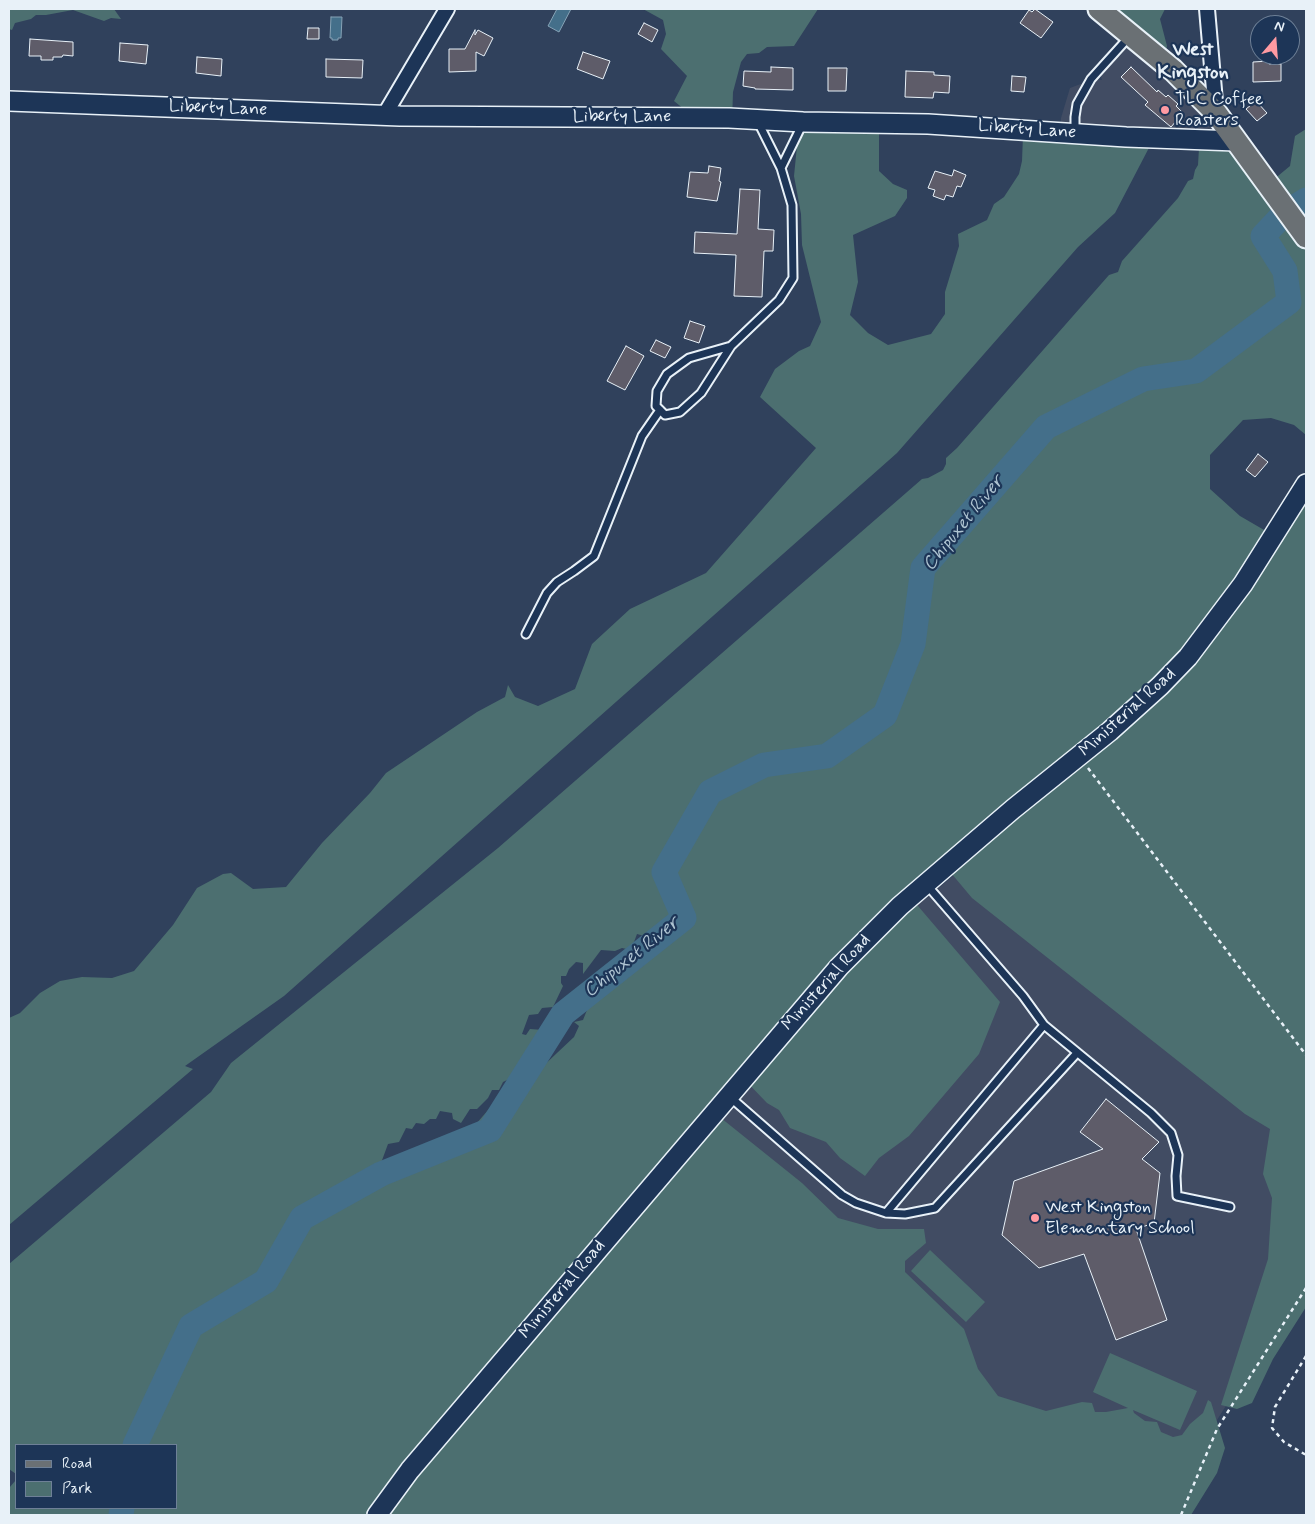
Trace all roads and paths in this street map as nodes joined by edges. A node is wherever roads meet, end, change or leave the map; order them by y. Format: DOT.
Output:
graph roads {
  1 [pos="446,9"];
  2 [pos="1099,9"];
  3 [pos="1207,9"];
  4 [pos="1131,34"];
  5 [pos="9,101"];
  6 [pos="1216,113"];
  7 [pos="385,114"];
  8 [pos="757,119"];
  9 [pos="803,122"];
  10 [pos="1075,134"];
  11 [pos="1236,141"];
  12 [pos="781,168"];
  13 [pos="1306,237"];
  14 [pos="731,346"];
  15 [pos="660,410"];
  16 [pos="1306,484"];
  17 [pos="526,634"];
  18 [pos="1080,757"];
  19 [pos="926,884"];
  20 [pos="1044,1026"];
  21 [pos="1077,1053"];
  22 [pos="1306,1055"];
  23 [pos="728,1095"];
  24 [pos="1230,1207"];
  25 [pos="886,1213"];
  26 [pos="1306,1288"];
  27 [pos="1306,1356"];
  28 [pos="1306,1455"];
  29 [pos="377,1515"];
  30 [pos="1181,1515"];
  1 -- 7 [label="street"];
  2 -- 4 [label="main road"];
  3 -- 6 [label="street"];
  4 -- 6 [label="main road"];
  4 -- 10 [label="lane"];
  5 -- 7 [label="main road, Liberty Lane"];
  6 -- 11 [label="main road"];
  7 -- 8 [label="main road, Liberty Lane"];
  8 -- 9 [label="main road, Liberty Lane"];
  8 -- 12 [label="lane"];
  9 -- 10 [label="main road, Liberty Lane"];
  9 -- 12 [label="lane"];
  10 -- 11 [label="main road, Liberty Lane"];
  11 -- 13 [label="main road"];
  12 -- 14 [label="lane"];
  14 -- 15 [label="lane"];
  14 -- 15 [label="lane"];
  15 -- 17 [label="lane"];
  16 -- 18 [label="main road, Ministerial Road"];
  18 -- 19 [label="main road, Ministerial Road"];
  18 -- 22 [label="path"];
  19 -- 20 [label="lane"];
  19 -- 23 [label="main road, Ministerial Road"];
  20 -- 21 [label="lane"];
  20 -- 25 [label="lane"];
  21 -- 24 [label="lane"];
  21 -- 25 [label="lane"];
  23 -- 25 [label="lane"];
  23 -- 29 [label="main road, Ministerial Road"];
  26 -- 30 [label="path"];
  27 -- 28 [label="path"];
}
